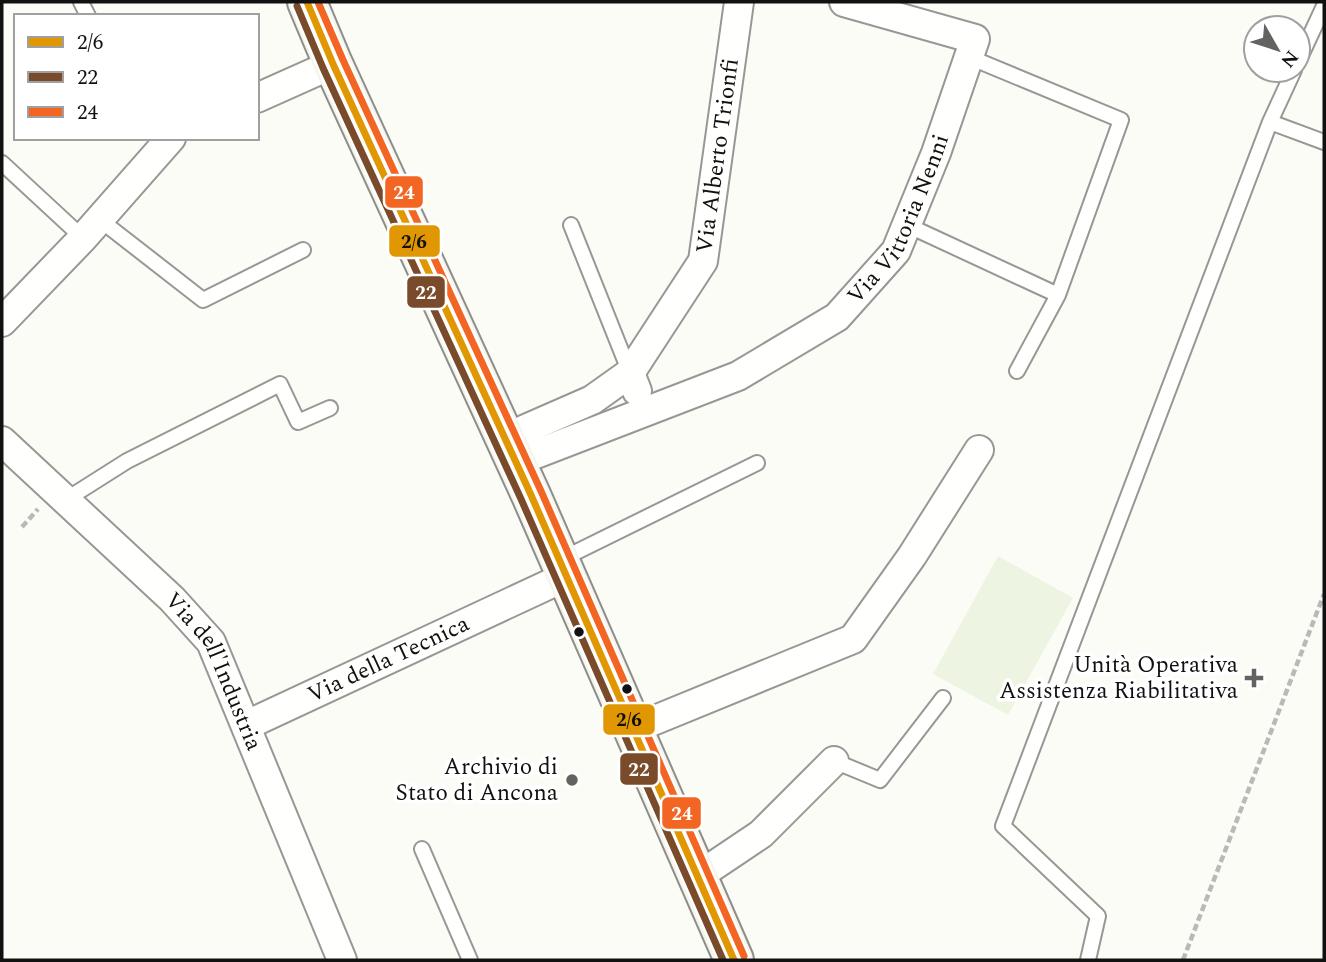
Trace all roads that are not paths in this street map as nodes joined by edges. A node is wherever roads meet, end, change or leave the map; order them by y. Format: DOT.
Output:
graph roads {
  1 [pos="307,2"];
  2 [pos="739,2"];
  3 [pos="844,2"];
  4 [pos="1324,6"];
  5 [pos="1312,32"];
  6 [pos="969,57"];
  7 [pos="333,64"];
  8 [pos="1288,84"];
  9 [pos="259,98"];
  10 [pos="1270,122"];
  11 [pos="169,140"];
  12 [pos="1324,142"];
  13 [pos="2,163"];
  14 [pos="571,225"];
  15 [pos="907,225"];
  16 [pos="91,228"];
  17 [pos="303,250"];
  18 [pos="1058,295"];
  19 [pos="2,322"];
  20 [pos="1017,371"];
  21 [pos="630,373"];
  22 [pos="330,408"];
  23 [pos="645,410"];
  24 [pos="2,442"];
  25 [pos="510,450"];
  26 [pos="979,450"];
  27 [pos="757,463"];
  28 [pos="66,499"];
  29 [pos="563,568"];
  30 [pos="943,698"];
  31 [pos="247,725"];
  32 [pos="633,729"];
  33 [pos="834,761"];
  34 [pos="422,849"];
  35 [pos="697,877"];
  36 [pos="342,960"];
  37 [pos="470,960"];
  38 [pos="734,960"];
  39 [pos="1087,960"];
  1 -- 7 [label="main road"];
  2 -- 21 [label="street, Via Alberto Trionfi"];
  3 -- 6 [label="street"];
  4 -- 5 [label="lane"];
  6 -- 15 [label="street, Via Vittoria Nenni"];
  6 -- 18 [label="lane"];
  7 -- 9 [label="street"];
  7 -- 25 [label="main road"];
  8 -- 10 [label="lane"];
  10 -- 12 [label="lane"];
  10 -- 39 [label="lane"];
  11 -- 16 [label="street"];
  13 -- 16 [label="lane"];
  14 -- 21 [label="lane"];
  15 -- 18 [label="lane"];
  15 -- 23 [label="street, Via Vittoria Nenni"];
  16 -- 17 [label="lane"];
  16 -- 19 [label="street"];
  18 -- 20 [label="lane"];
  21 -- 23 [label="street"];
  21 -- 25 [label="street"];
  22 -- 28 [label="lane"];
  23 -- 25 [label="street, Via Vittoria Nenni"];
  24 -- 28 [label="street, Via dell'Industria"];
  25 -- 29 [label="main road"];
  26 -- 32 [label="street"];
  27 -- 29 [label="lane"];
  28 -- 31 [label="street, Via dell'Industria"];
  29 -- 31 [label="street, Via della Tecnica"];
  29 -- 32 [label="main road"];
  30 -- 33 [label="lane"];
  31 -- 36 [label="street, Via dell'Industria"];
  32 -- 35 [label="main road"];
  33 -- 35 [label="street"];
  34 -- 37 [label="lane"];
  35 -- 38 [label="main road"];
}
